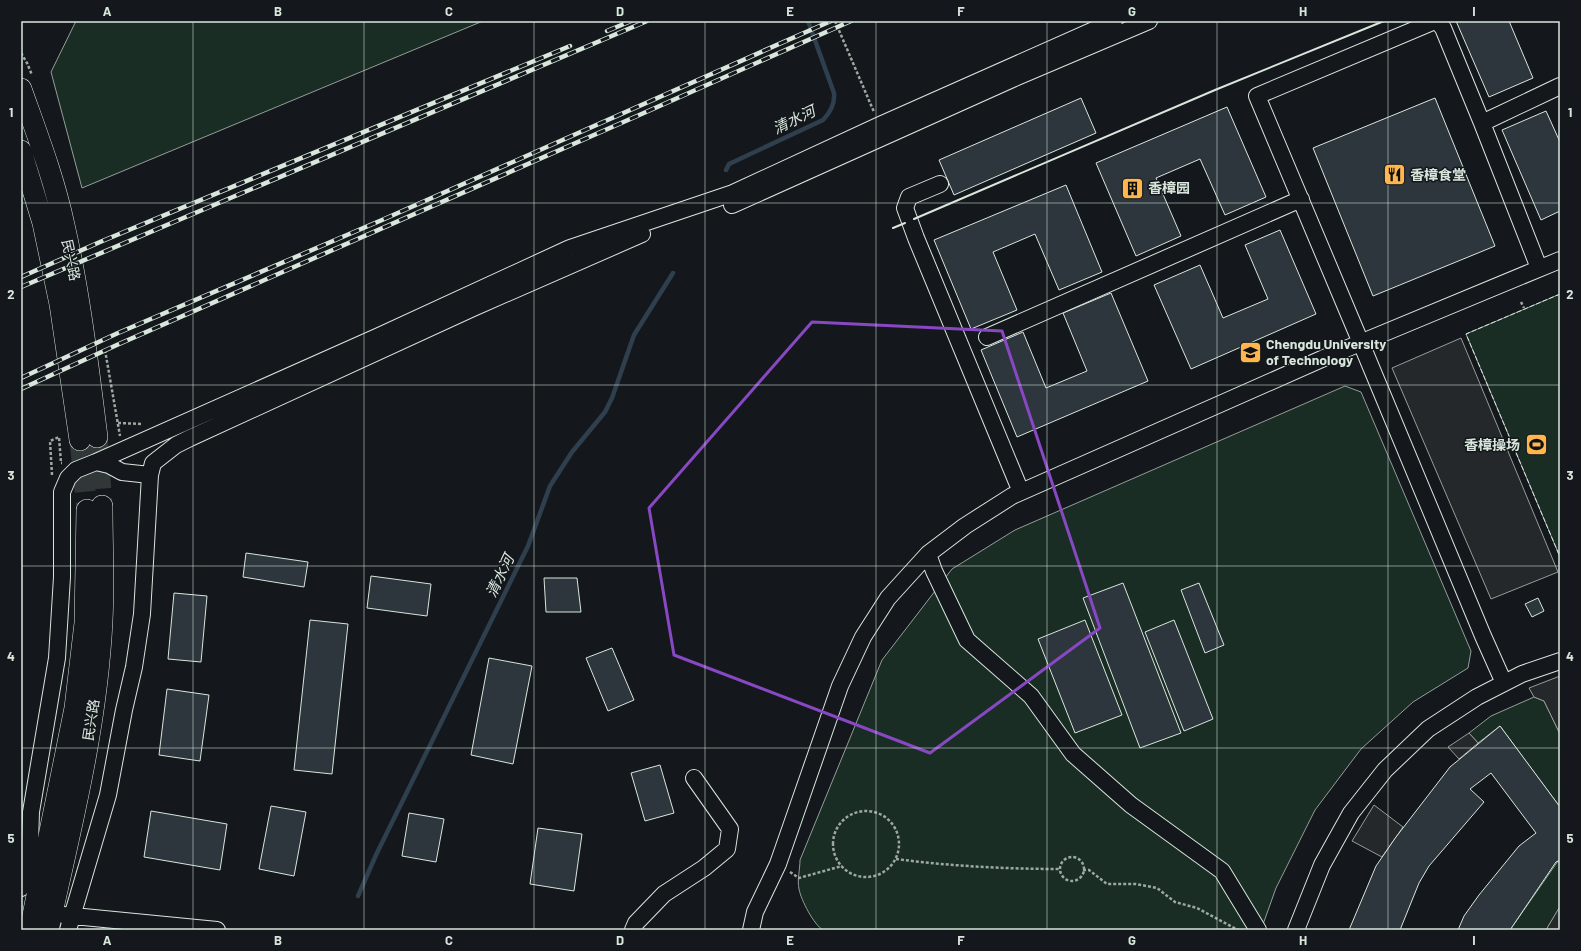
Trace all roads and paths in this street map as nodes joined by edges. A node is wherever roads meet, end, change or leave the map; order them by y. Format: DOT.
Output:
graph roads {
  1 [pos="835,21"];
  2 [pos="1114,21"];
  3 [pos="1149,21"];
  4 [pos="1436,21"];
  5 [pos="1560,86"];
  6 [pos="21,89"];
  7 [pos="1482,123"];
  8 [pos="880,125"];
  9 [pos="21,151"];
  10 [pos="940,184"];
  11 [pos="1301,199"];
  12 [pos="1560,260"];
  13 [pos="1539,268"];
  14 [pos="1521,302"];
  15 [pos="1524,308"];
  16 [pos="987,337"];
  17 [pos="1361,343"];
  18 [pos="96,462"];
  19 [pos="150,475"];
  20 [pos="1021,492"];
  21 [pos="95,508"];
  22 [pos="928,554"];
  23 [pos="1560,661"];
  24 [pos="1504,683"];
  25 [pos="694,778"];
  26 [pos="30,843"];
  27 [pos="896,858"];
  28 [pos="778,864"];
  29 [pos="842,866"];
  30 [pos="1060,869"];
  31 [pos="87,870"];
  32 [pos="1083,870"];
  33 [pos="21,888"];
  34 [pos="39,921"];
  35 [pos="70,923"];
  36 [pos="24,930"];
  37 [pos="217,930"];
  38 [pos="633,930"];
  39 [pos="751,930"];
  40 [pos="1238,930"];
  41 [pos="1258,930"];
  42 [pos="1296,930"];
  1 -- 8 [label="path"];
  2 -- 8 [label="street"];
  3 -- 19 [label="street"];
  4 -- 7 [label="street"];
  4 -- 11 [label="street"];
  5 -- 7 [label="street"];
  6 -- 9 [label="main road, 民兴路"];
  7 -- 13 [label="street"];
  8 -- 18 [label="street"];
  10 -- 20 [label="street"];
  11 -- 16 [label="street"];
  11 -- 17 [label="street"];
  12 -- 13 [label="street"];
  13 -- 17 [label="street"];
  14 -- 15 [label="path"];
  17 -- 20 [label="street"];
  17 -- 24 [label="street"];
  18 -- 19 [label="street"];
  18 -- 26 [label="street"];
  19 -- 31 [label="street"];
  20 -- 22 [label="street"];
  21 -- 34 [label="main road, 民兴路"];
  22 -- 28 [label="street"];
  22 -- 41 [label="street"];
  23 -- 24 [label="street"];
  24 -- 42 [label="street"];
  25 -- 38 [label="street"];
  26 -- 33 [label="street"];
  26 -- 34 [label="street"];
  27 -- 29 [label="path"];
  27 -- 29 [label="path"];
  27 -- 30 [label="path"];
  28 -- 29 [label="path"];
  28 -- 39 [label="street"];
  30 -- 32 [label="path"];
  30 -- 32 [label="path"];
  31 -- 34 [label="street"];
  31 -- 35 [label="street"];
  32 -- 40 [label="path"];
  34 -- 35 [label="street"];
  34 -- 36 [label="street"];
  35 -- 37 [label="street"];
}
